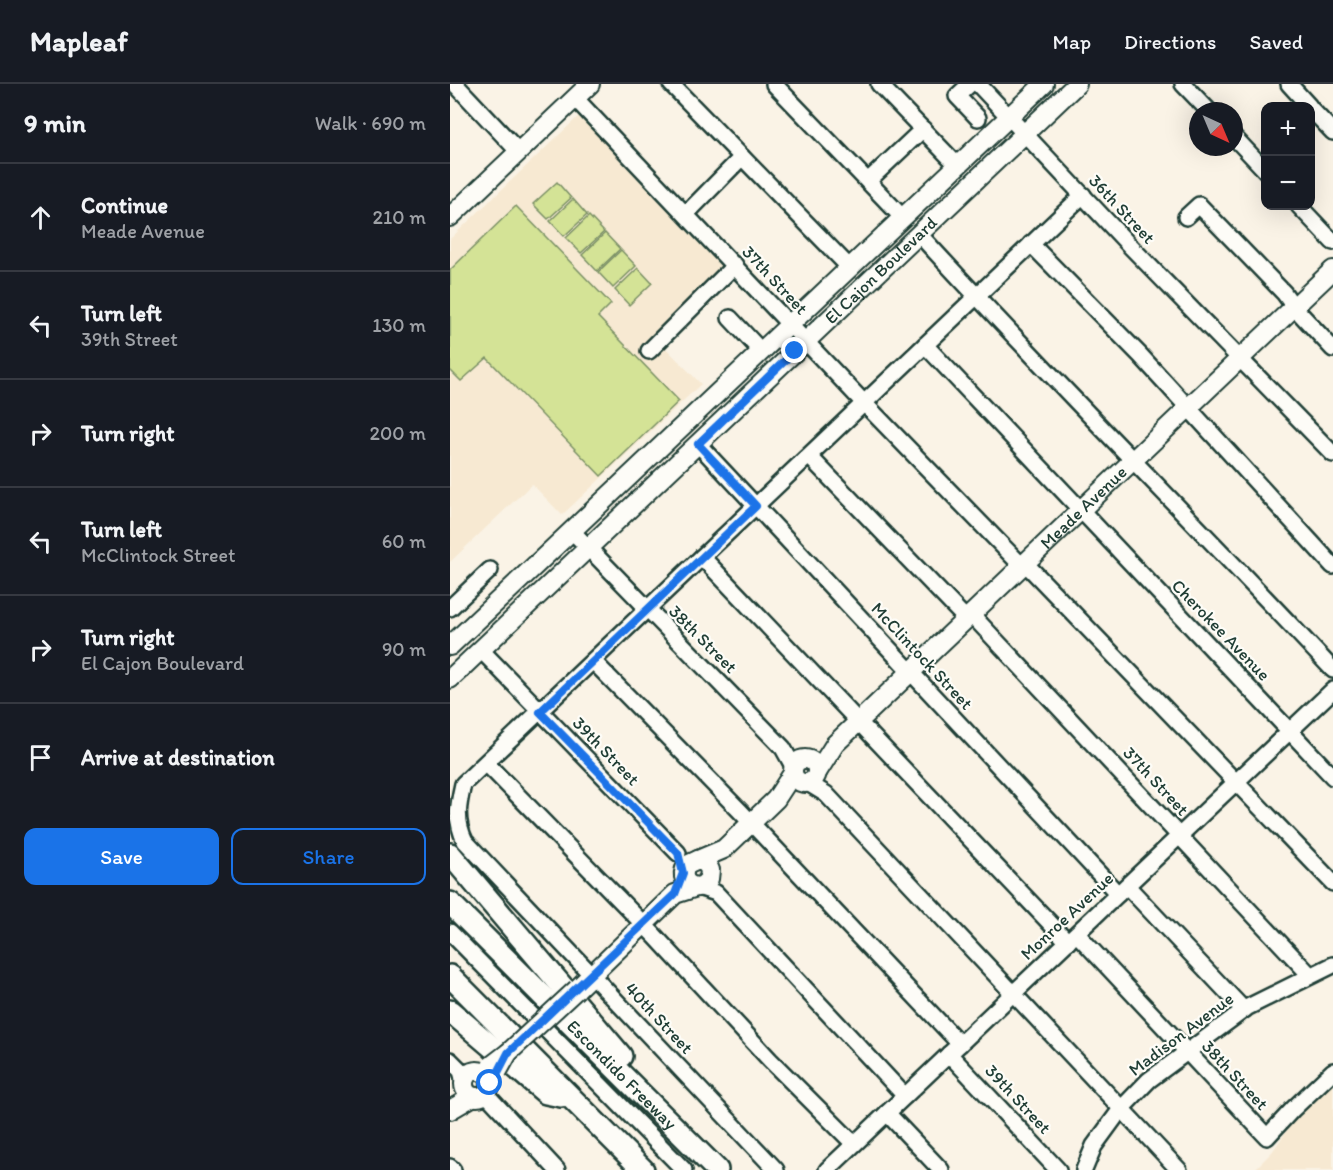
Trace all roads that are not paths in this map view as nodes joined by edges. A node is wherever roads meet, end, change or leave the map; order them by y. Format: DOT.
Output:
graph roads {
  1 [pos="455,84"];
  2 [pos="671,84"];
  3 [pos="774,84"];
  4 [pos="879,84"];
  5 [pos="970,84"];
  6 [pos="978,84"];
  7 [pos="1044,84"];
  8 [pos="1077,84"];
  9 [pos="1289,84"];
  10 [pos="1191,87"];
  11 [pos="581,89"];
  12 [pos="1202,102"];
  13 [pos="1305,102"];
  14 [pos="1315,112"];
  15 [pos="1009,117"];
  16 [pos="978,118"];
  17 [pos="923,129"];
  18 [pos="1333,132"];
  19 [pos="1025,133"];
  20 [pos="1243,147"];
  21 [pos="519,152"];
  22 [pos="742,157"];
  23 [pos="958,166"];
  24 [pos="1261,166"];
  25 [pos="868,181"];
  26 [pos="1083,195"];
  27 [pos="1303,210"];
  28 [pos="451,213"];
  29 [pos="686,214"];
  30 [pos="1186,216"];
  31 [pos="903,218"];
  32 [pos="919,234"];
  33 [pos="1333,242"];
  34 [pos="1031,244"];
  35 [pos="735,266"];
  36 [pos="850,268"];
  37 [pos="1333,270"];
  38 [pos="976,297"];
  39 [pos="1294,308"];
  40 [pos="730,318"];
  41 [pos="790,324"];
  42 [pos="806,341"];
  43 [pos="925,345"];
  44 [pos="1333,349"];
  45 [pos="649,351"];
  46 [pos="761,351"];
  47 [pos="1240,360"];
  48 [pos="864,403"];
  49 [pos="1188,409"];
  50 [pos="698,444"];
  51 [pos="1333,454"];
  52 [pos="809,456"];
  53 [pos="1133,459"];
  54 [pos="756,506"];
  55 [pos="1080,510"];
  56 [pos="572,531"];
  57 [pos="588,548"];
  58 [pos="702,557"];
  59 [pos="1024,564"];
  60 [pos="1333,566"];
  61 [pos="490,570"];
  62 [pos="450,608"];
  63 [pos="647,610"];
  64 [pos="969,617"];
  65 [pos="453,637"];
  66 [pos="481,650"];
  67 [pos="593,661"];
  68 [pos="1333,670"];
  69 [pos="911,672"];
  70 [pos="450,679"];
  71 [pos="1333,690"];
  72 [pos="540,712"];
  73 [pos="858,722"];
  74 [pos="1289,731"];
  75 [pos="486,763"];
  76 [pos="805,771"];
  77 [pos="1333,777"];
  78 [pos="1236,781"];
  79 [pos="750,823"];
  80 [pos="1180,835"];
  81 [pos="724,849"];
  82 [pos="451,853"];
  83 [pos="678,853"];
  84 [pos="698,860"];
  85 [pos="683,873"];
  86 [pos="704,881"];
  87 [pos="1333,883"];
  88 [pos="1123,890"];
  89 [pos="675,894"];
  90 [pos="450,903"];
  91 [pos="643,925"];
  92 [pos="450,932"];
  93 [pos="1073,938"];
  94 [pos="450,943"];
  95 [pos="1333,965"];
  96 [pos="591,975"];
  97 [pos="1310,975"];
  98 [pos="450,976"];
  99 [pos="1012,994"];
  100 [pos="1244,1010"];
  101 [pos="450,1011"];
  102 [pos="954,1049"];
  103 [pos="1187,1051"];
  104 [pos="450,1060"];
  105 [pos="1333,1071"];
  106 [pos="482,1081"];
  107 [pos="634,1086"];
  108 [pos="905,1096"];
  109 [pos="571,1098"];
  110 [pos="450,1102"];
  111 [pos="1121,1109"];
  112 [pos="450,1110"];
  113 [pos="887,1113"];
  114 [pos="854,1144"];
  115 [pos="450,1167"];
  116 [pos="453,1170"];
  117 [pos="557,1170"];
  118 [pos="643,1170"];
  119 [pos="671,1170"];
  120 [pos="684,1170"];
  121 [pos="717,1170"];
  122 [pos="776,1170"];
  123 [pos="827,1170"];
  124 [pos="941,1170"];
  125 [pos="1058,1170"];
  126 [pos="1084,1170"];
  127 [pos="1179,1170"];
  1 -- 21 [label="street"];
  2 -- 22 [label="street"];
  3 -- 25 [label="street"];
  4 -- 17 [label="street"];
  5 -- 16 [label="street"];
  6 -- 15 [label="street, 36th Street"];
  7 -- 15 [label="main road, El Cajon Boulevard"];
  8 -- 19 [label="main road, El Cajon Boulevard"];
  9 -- 13 [label="street"];
  10 -- 12 [label="street"];
  11 -- 21 [label="main road"];
  11 -- 29 [label="street, 37th Street"];
  14 -- 18 [label="street"];
  15 -- 19 [label="street, 36th Street"];
  15 -- 23 [label="main road, El Cajon Boulevard"];
  17 -- 23 [label="street"];
  17 -- 25 [label="street"];
  19 -- 26 [label="street, 36th Street"];
  19 -- 32 [label="main road, El Cajon Boulevard"];
  20 -- 24 [label="street"];
  21 -- 28 [label="main road"];
  22 -- 29 [label="street"];
  22 -- 36 [label="street"];
  23 -- 31 [label="main road, El Cajon Boulevard"];
  25 -- 31 [label="street"];
  26 -- 34 [label="street"];
  26 -- 47 [label="street, 36th Street"];
  27 -- 33 [label="street"];
  29 -- 35 [label="street, 37th Street"];
  30 -- 39 [label="street"];
  31 -- 36 [label="main road, El Cajon Boulevard"];
  32 -- 38 [label="street"];
  32 -- 42 [label="main road, El Cajon Boulevard"];
  34 -- 38 [label="street"];
  34 -- 49 [label="street"];
  35 -- 41 [label="street, 37th Street"];
  35 -- 45 [label="street"];
  36 -- 41 [label="main road, El Cajon Boulevard"];
  37 -- 39 [label="main road, Meade Avenue"];
  38 -- 43 [label="street"];
  38 -- 53 [label="street"];
  39 -- 44 [label="street"];
  39 -- 47 [label="main road, Meade Avenue"];
  40 -- 46 [label="street"];
  41 -- 42 [label="street, 37th Street"];
  41 -- 46 [label="main road, El Cajon Boulevard"];
  42 -- 48 [label="street, 37th Street"];
  42 -- 50 [label="main road, El Cajon Boulevard"];
  43 -- 48 [label="street"];
  43 -- 55 [label="street, Cherokee Avenue"];
  46 -- 56 [label="main road, El Cajon Boulevard"];
  47 -- 49 [label="main road, Meade Avenue"];
  47 -- 51 [label="street, 36th Street"];
  48 -- 52 [label="street"];
  48 -- 59 [label="street, 37th Street"];
  49 -- 53 [label="main road, Meade Avenue"];
  49 -- 60 [label="street"];
  50 -- 54 [label="street, McClintock Street"];
  50 -- 57 [label="main road, El Cajon Boulevard"];
  52 -- 54 [label="street"];
  52 -- 64 [label="street, 37th Street"];
  53 -- 55 [label="main road, Meade Avenue"];
  53 -- 68 [label="street"];
  54 -- 58 [label="street"];
  54 -- 69 [label="street, McClintock Street"];
  55 -- 59 [label="main road, Meade Avenue"];
  55 -- 74 [label="street, Cherokee Avenue"];
  56 -- 57 [label="street, 38th Street"];
  56 -- 65 [label="main road, El Cajon Boulevard"];
  57 -- 63 [label="street, 38th Street"];
  57 -- 66 [label="main road, El Cajon Boulevard"];
  58 -- 63 [label="street"];
  58 -- 73 [label="street, 38th Street"];
  59 -- 64 [label="main road, Meade Avenue"];
  59 -- 78 [label="street, 37th Street"];
  61 -- 62 [label="street"];
  63 -- 67 [label="street"];
  63 -- 76 [label="street, 38th Street"];
  64 -- 69 [label="main road, Meade Avenue"];
  64 -- 80 [label="street, 37th Street"];
  66 -- 70 [label="main road, El Cajon Boulevard"];
  66 -- 72 [label="street, 39th Street"];
  67 -- 72 [label="street"];
  67 -- 79 [label="street, 39th Street"];
  69 -- 73 [label="main road, Meade Avenue"];
  69 -- 88 [label="street, McClintock Street"];
  71 -- 74 [label="street, Monroe Avenue"];
  72 -- 75 [label="street"];
  72 -- 83 [label="street, 39th Street"];
  73 -- 76 [label="main road, Meade Avenue"];
  73 -- 93 [label="street, 38th Street"];
  74 -- 77 [label="street, Cherokee Avenue"];
  74 -- 78 [label="street, Monroe Avenue"];
  75 -- 91 [label="street"];
  75 -- 96 [label="street, 40th Street"];
  76 -- 79 [label="main road, Meade Avenue"];
  76 -- 99 [label="street, 38th Street"];
  78 -- 80 [label="street, Monroe Avenue"];
  78 -- 87 [label="street, 37th Street"];
  79 -- 81 [label="main road, Meade Avenue"];
  79 -- 102 [label="street, 39th Street"];
  80 -- 88 [label="street, Monroe Avenue"];
  80 -- 97 [label="street, 37th Street"];
  81 -- 84 [label="main road, Meade Avenue"];
  81 -- 86 [label="main road, Meade Avenue"];
  82 -- 107 [label="highway"];
  83 -- 84 [label="street, 39th Street"];
  83 -- 85 [label="street"];
  84 -- 85 [label="main road, Meade Avenue"];
  84 -- 86 [label="main road"];
  85 -- 86 [label="main road"];
  85 -- 89 [label="main road, Meade Avenue"];
  86 -- 89 [label="main road, Meade Avenue"];
  86 -- 108 [label="street"];
  88 -- 93 [label="street, Monroe Avenue"];
  88 -- 100 [label="street, McClintock Street"];
  89 -- 91 [label="main road, Meade Avenue"];
  90 -- 107 [label="highway, Escondido Freeway"];
  91 -- 96 [label="main road, Meade Avenue"];
  91 -- 114 [label="street"];
  92 -- 120 [label="street"];
  93 -- 99 [label="street, Monroe Avenue"];
  93 -- 103 [label="street, 38th Street"];
  94 -- 119 [label="street"];
  95 -- 97 [label="street, Madison Avenue"];
  96 -- 106 [label="main road, Meade Avenue, bridge"];
  96 -- 122 [label="street, 40th Street"];
  97 -- 100 [label="street, Madison Avenue"];
  98 -- 109 [label="highway"];
  99 -- 102 [label="street, Monroe Avenue"];
  99 -- 111 [label="street, 38th Street"];
  100 -- 103 [label="street, Madison Avenue"];
  101 -- 109 [label="highway"];
  102 -- 108 [label="street, Monroe Avenue"];
  102 -- 125 [label="street, 39th Street"];
  103 -- 105 [label="street, 38th Street"];
  103 -- 111 [label="street, Madison Avenue"];
  104 -- 106 [label="street"];
  106 -- 110 [label="main road, Meade Avenue"];
  106 -- 112 [label="main road"];
  106 -- 117 [label="street"];
  107 -- 121 [label="highway, Escondido Freeway"];
  108 -- 113 [label="street, Monroe Avenue"];
  109 -- 118 [label="highway"];
  111 -- 126 [label="street, Madison Avenue"];
  111 -- 127 [label="street, 38th Street"];
  113 -- 114 [label="street, Monroe Avenue"];
  113 -- 124 [label="street"];
  114 -- 123 [label="street, Monroe Avenue"];
  115 -- 116 [label="street"];
}
